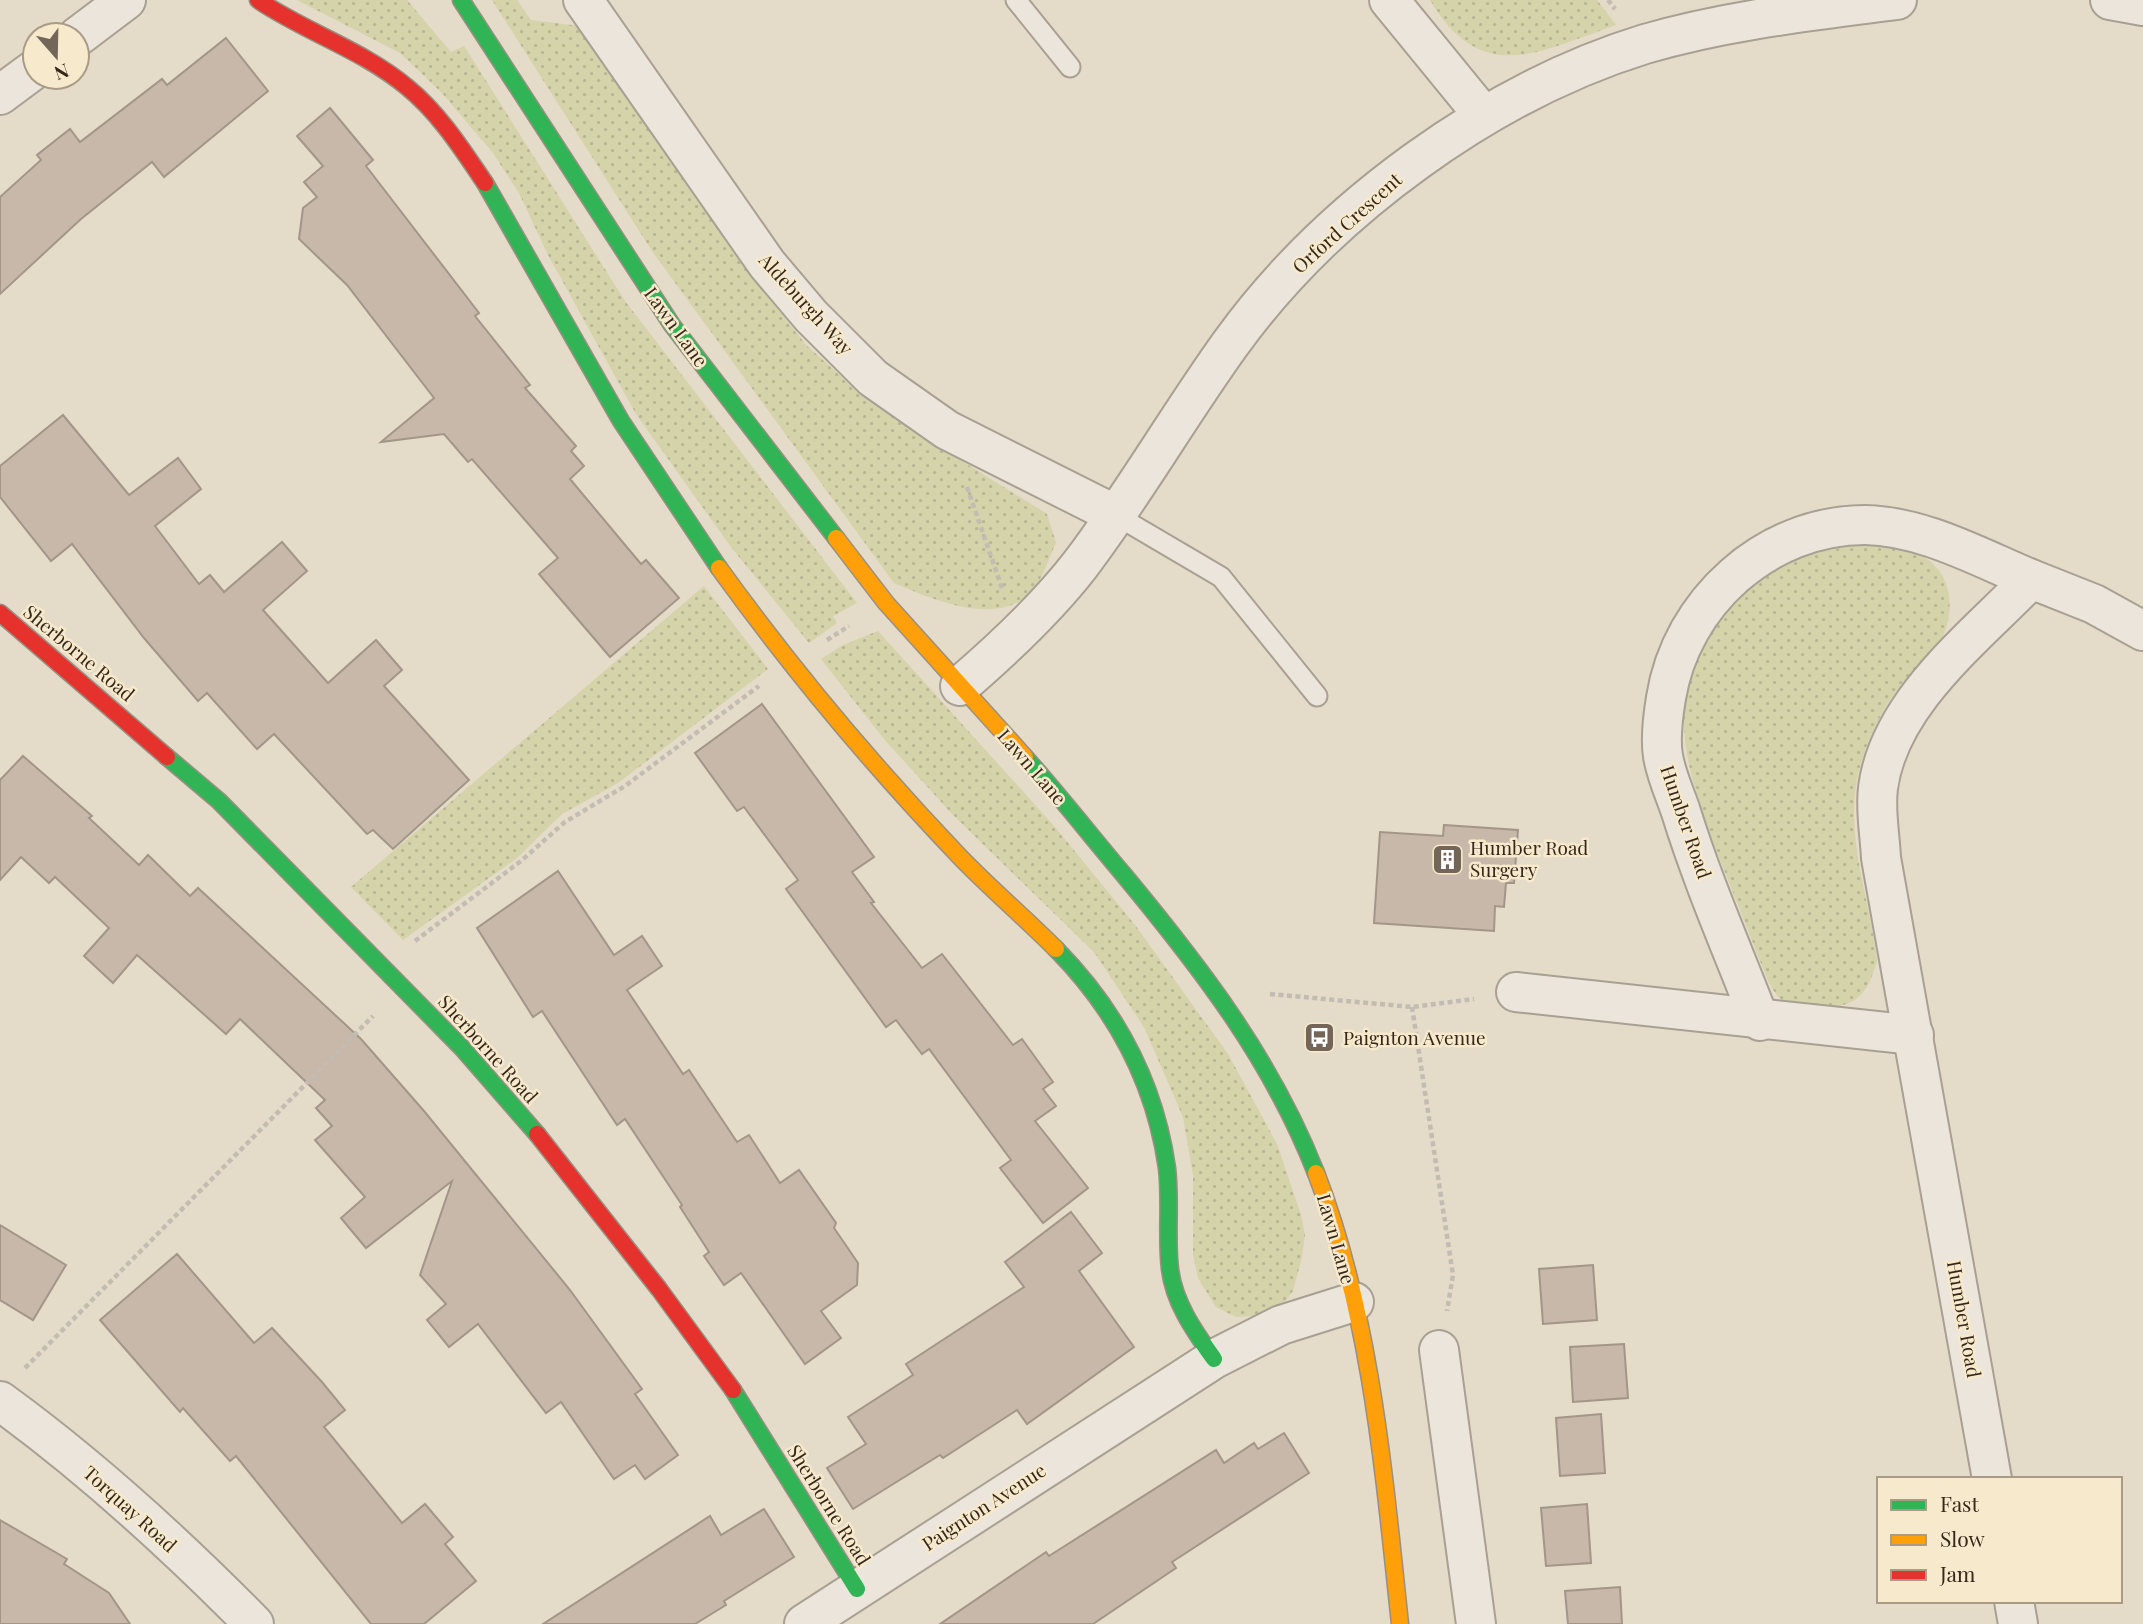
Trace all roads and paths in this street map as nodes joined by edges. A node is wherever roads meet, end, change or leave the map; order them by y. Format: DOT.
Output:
graph roads {
  1 [pos="126,0"];
  2 [pos="258,0"];
  3 [pos="461,0"];
  4 [pos="583,0"];
  5 [pos="1016,0"];
  6 [pos="1389,0"];
  7 [pos="1897,0"];
  8 [pos="2110,0"];
  9 [pos="2143,6"];
  10 [pos="1790,7"];
  11 [pos="91,26"];
  12 [pos="1070,66"];
  13 [pos="21,79"];
  14 [pos="0,95"];
  15 [pos="1483,115"];
  16 [pos="947,430"];
  17 [pos="1114,514"];
  18 [pos="2031,579"];
  19 [pos="0,613"];
  20 [pos="2143,631"];
  21 [pos="1018,636"];
  22 [pos="960,686"];
  23 [pos="1317,696"];
  24 [pos="1516,992"];
  25 [pos="1412,1007"];
  26 [pos="1232,1012"];
  27 [pos="1760,1021"];
  28 [pos="1914,1035"];
  29 [pos="1354,1302"];
  30 [pos="1439,1350"];
  31 [pos="1214,1359"];
  32 [pos="0,1401"];
  33 [pos="1992,1477"];
  34 [pos="857,1589"];
  35 [pos="2014,1603"];
  36 [pos="254,1624"];
  37 [pos="804,1624"];
  38 [pos="1400,1624"];
  39 [pos="1476,1624"];
  40 [pos="2018,1624"];
  1 -- 11 [label="street"];
  2 -- 31 [label="street"];
  3 -- 22 [label="street, Lawn Lane"];
  4 -- 16 [label="street, Aldeburgh Way"];
  5 -- 12 [label="lane"];
  6 -- 15 [label="street"];
  7 -- 10 [label="street, Orford Crescent"];
  8 -- 9 [label="street"];
  10 -- 15 [label="street, Orford Crescent"];
  13 -- 14 [label="street"];
  15 -- 17 [label="street, Orford Crescent"];
  16 -- 17 [label="street, Aldeburgh Way"];
  16 -- 21 [label="path"];
  17 -- 21 [label="street, Orford Crescent"];
  17 -- 23 [label="lane"];
  18 -- 20 [label="street, Humber Road"];
  18 -- 27 [label="street, Humber Road"];
  18 -- 28 [label="street, Humber Road"];
  19 -- 34 [label="street, Sherborne Road"];
  21 -- 22 [label="street, Orford Crescent"];
  22 -- 26 [label="street, Lawn Lane"];
  24 -- 25 [label="path"];
  24 -- 27 [label="street"];
  25 -- 26 [label="path"];
  25 -- 30 [label="path"];
  26 -- 29 [label="street, Lawn Lane"];
  27 -- 28 [label="street"];
  28 -- 33 [label="street, Humber Road"];
  29 -- 31 [label="street, Paignton Avenue"];
  29 -- 38 [label="street, Lawn Lane"];
  30 -- 39 [label="street"];
  31 -- 34 [label="street, Paignton Avenue"];
  32 -- 36 [label="street, Torquay Road"];
  34 -- 37 [label="street, Paignton Avenue"];
  35 -- 40 [label="street"];
}
